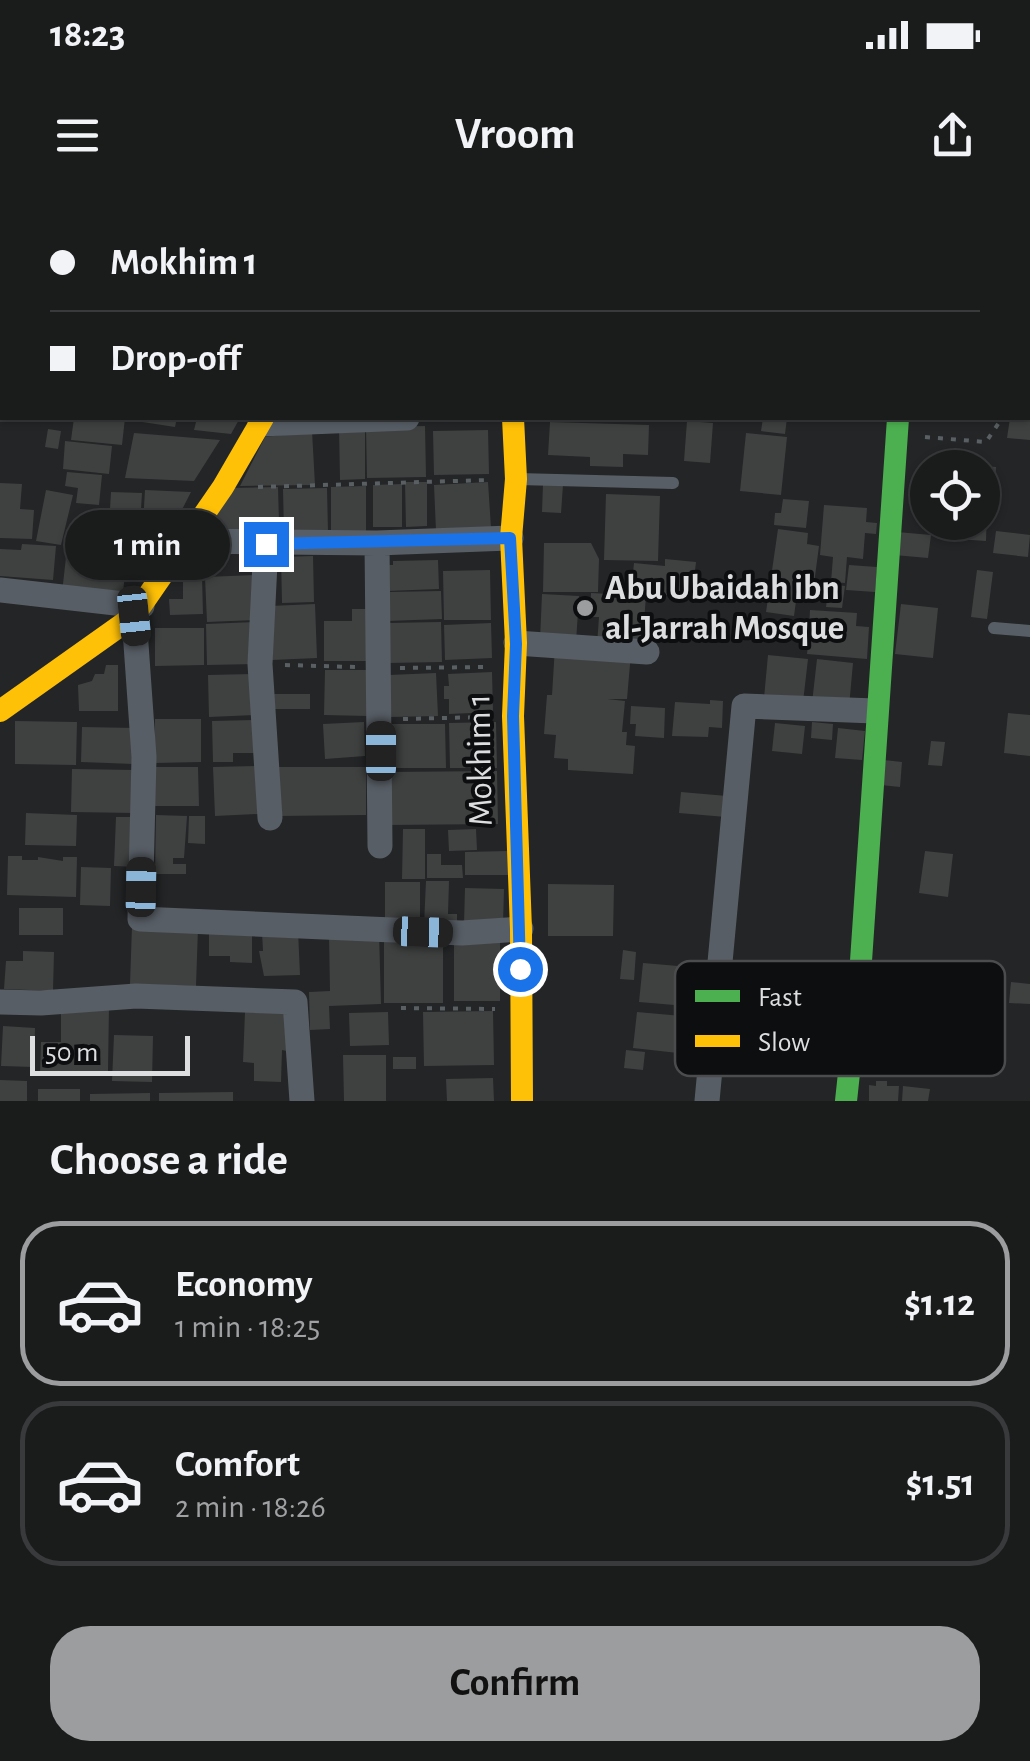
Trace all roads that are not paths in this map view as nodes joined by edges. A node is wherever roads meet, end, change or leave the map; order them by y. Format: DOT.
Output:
graph roads {
  1 [pos="310,420"];
  2 [pos="513,420"];
  3 [pos="262,421"];
  4 [pos="896,425"];
  5 [pos="516,479"];
  6 [pos="674,483"];
  7 [pos="510,538"];
  8 [pos="188,541"];
  9 [pos="266,544"];
  10 [pos="378,544"];
  11 [pos="0,590"];
  12 [pos="138,611"];
  13 [pos="994,628"];
  14 [pos="1030,631"];
  15 [pos="516,644"];
  16 [pos="648,652"];
  17 [pos="0,711"];
  18 [pos="876,711"];
  19 [pos="270,818"];
  20 [pos="380,846"];
  21 [pos="521,930"];
  22 [pos="721,961"];
  23 [pos="861,961"];
  24 [pos="0,1002"];
  25 [pos="710,1076"];
  26 [pos="849,1076"];
  27 [pos="302,1101"];
  28 [pos="522,1101"];
  29 [pos="708,1101"];
  30 [pos="846,1101"];
  1 -- 3 [label="street"];
  2 -- 5 [label="street, Mokhim 1"];
  3 -- 8 [label="street"];
  4 -- 18 [label="street"];
  5 -- 6 [label="lane"];
  5 -- 7 [label="street, Mokhim 1"];
  7 -- 10 [label="street"];
  7 -- 15 [label="street, Mokhim 1"];
  8 -- 9 [label="street"];
  8 -- 12 [label="street"];
  9 -- 10 [label="street"];
  9 -- 19 [label="street"];
  10 -- 20 [label="street"];
  11 -- 12 [label="street"];
  12 -- 17 [label="street"];
  12 -- 21 [label="street"];
  13 -- 14 [label="lane"];
  15 -- 16 [label="street"];
  15 -- 21 [label="street, Mokhim 1"];
  18 -- 22 [label="street"];
  18 -- 23 [label="street"];
  21 -- 28 [label="street, Mokhim 1"];
  24 -- 27 [label="street"];
  25 -- 29 [label="street"];
  26 -- 30 [label="street"];
}
